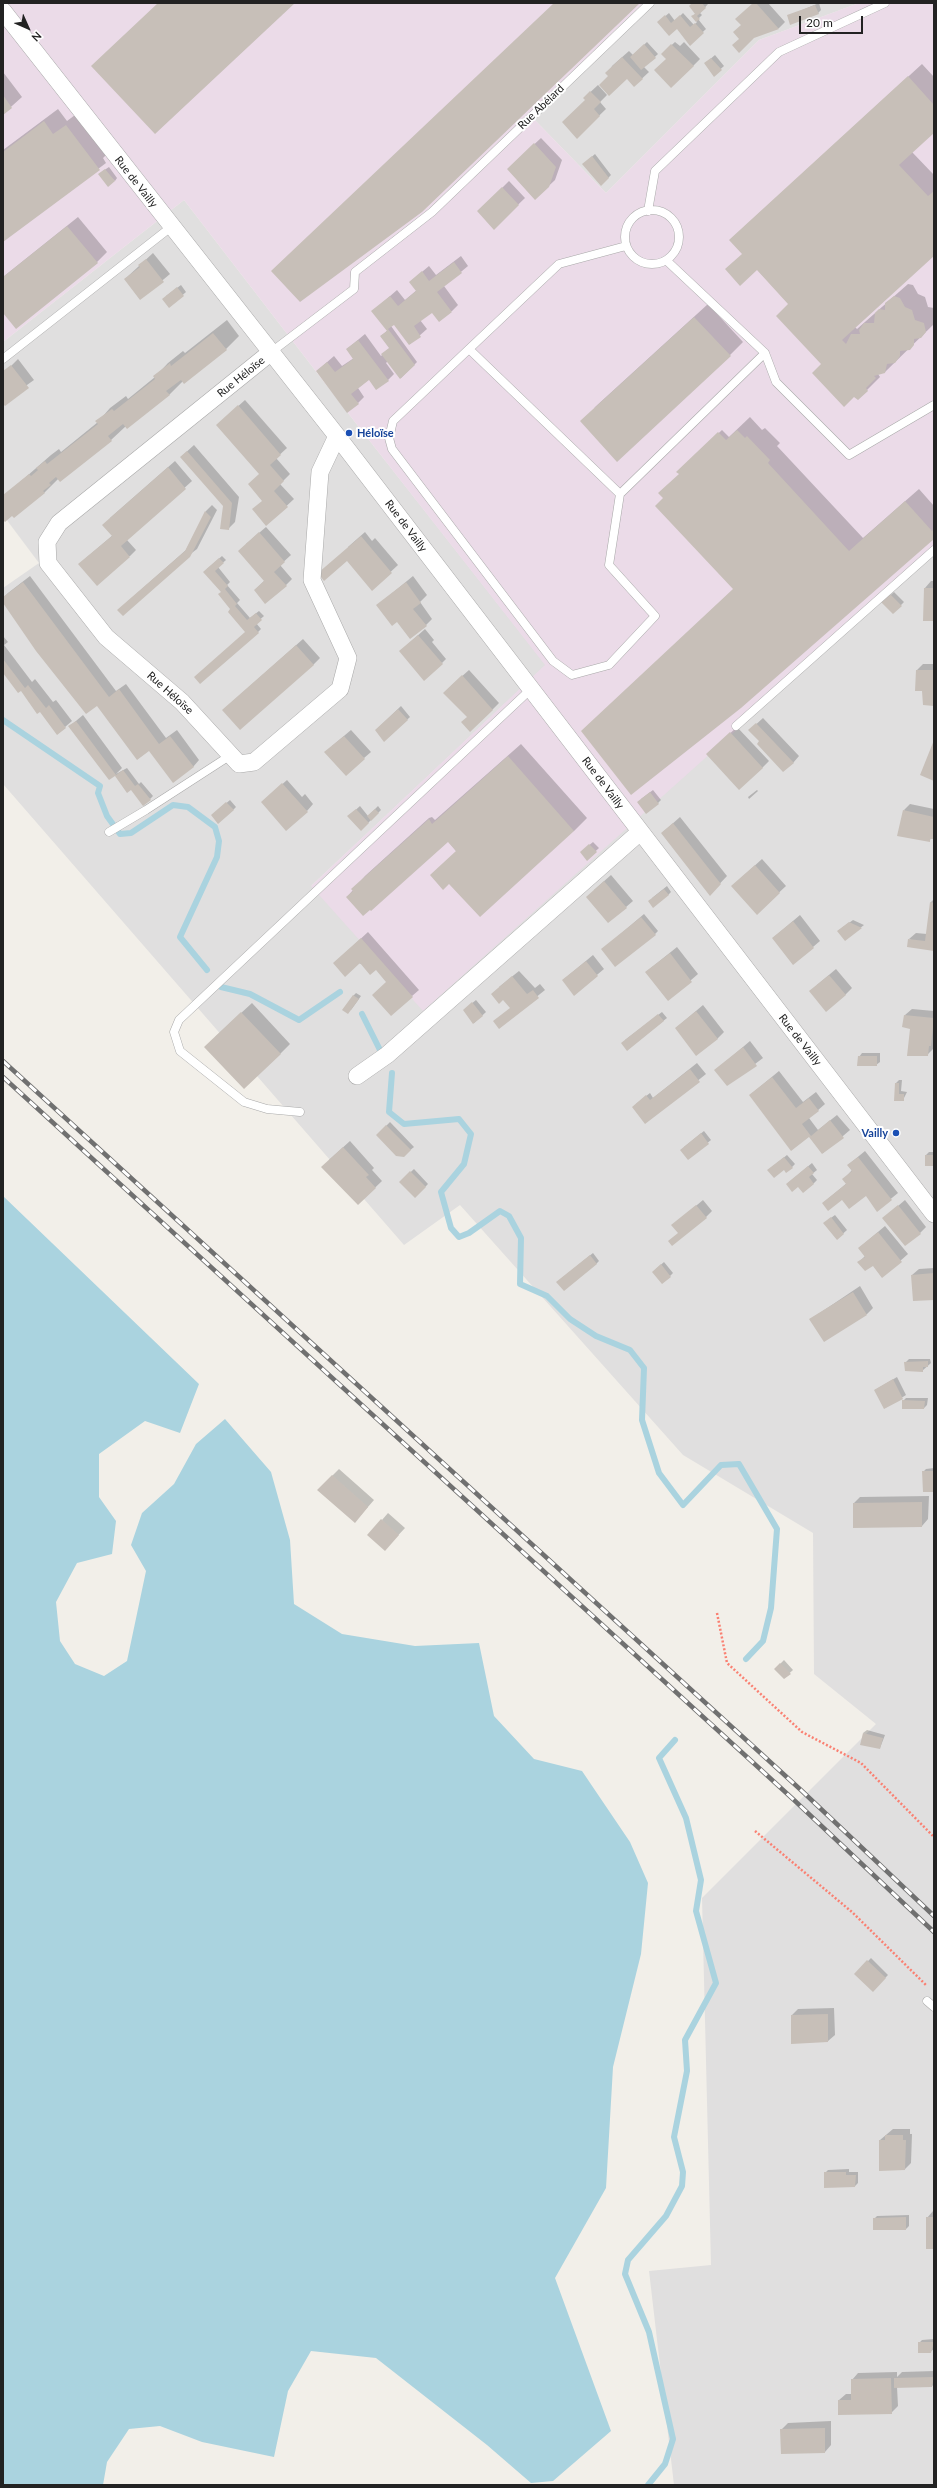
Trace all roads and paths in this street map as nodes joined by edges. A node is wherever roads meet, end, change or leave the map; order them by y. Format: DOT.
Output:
graph roads {
  1 [pos="650,3"];
  2 [pos="885,3"];
  3 [pos="3,11"];
  4 [pos="648,211"];
  5 [pos="171,227"];
  6 [pos="626,246"];
  7 [pos="666,260"];
  8 [pos="469,350"];
  9 [pos="270,353"];
  10 [pos="765,354"];
  11 [pos="3,359"];
  12 [pos="934,405"];
  13 [pos="337,436"];
  14 [pos="620,494"];
  15 [pos="934,550"];
  16 [pos="531,689"];
  17 [pos="736,726"];
  18 [pos="231,755"];
  19 [pos="109,832"];
  20 [pos="640,832"];
  21 [pos="357,1076"];
  22 [pos="300,1112"];
  23 [pos="934,1214"];
  24 [pos="717,1613"];
  25 [pos="756,1832"];
  26 [pos="934,1836"];
  27 [pos="927,2001"];
  28 [pos="934,2007"];
  1 -- 9 [label="lane, Rue Abélard"];
  2 -- 4 [label="lane"];
  3 -- 5 [label="street, Rue de Vailly"];
  4 -- 6 [label="lane"];
  4 -- 7 [label="lane"];
  5 -- 9 [label="street, Rue de Vailly"];
  5 -- 11 [label="lane"];
  6 -- 7 [label="lane"];
  6 -- 8 [label="lane"];
  7 -- 10 [label="lane"];
  8 -- 14 [label="lane"];
  8 -- 14 [label="lane"];
  9 -- 13 [label="street, Rue de Vailly"];
  9 -- 18 [label="street, Rue Héloïse"];
  10 -- 12 [label="lane"];
  10 -- 14 [label="lane"];
  13 -- 16 [label="street, Rue de Vailly"];
  13 -- 18 [label="street, Rue Héloïse"];
  15 -- 17 [label="lane"];
  16 -- 20 [label="street, Rue de Vailly"];
  16 -- 22 [label="lane"];
  18 -- 19 [label="lane"];
  20 -- 21 [label="street"];
  20 -- 23 [label="street, Rue de Vailly"];
  24 -- 26 [label="path"];
  25 -- 27 [label="path"];
  27 -- 28 [label="lane"];
}
